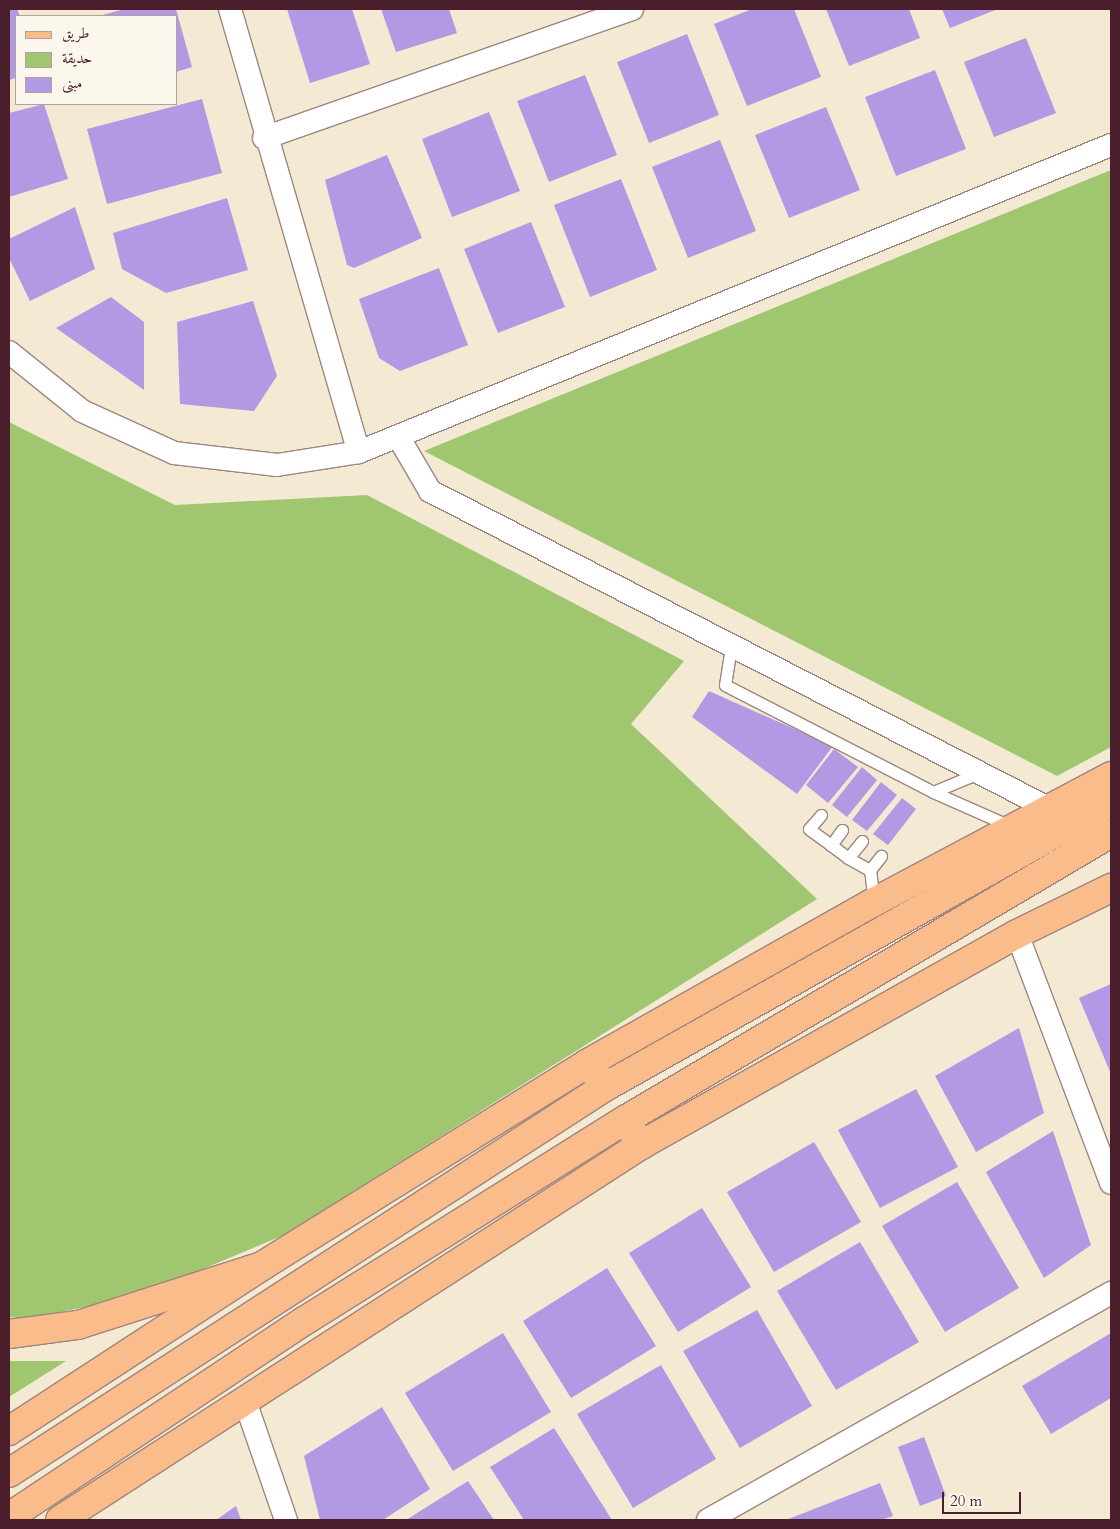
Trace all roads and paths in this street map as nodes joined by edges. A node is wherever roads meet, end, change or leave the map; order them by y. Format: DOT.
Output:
graph roads {
  1 [pos="230,9"];
  2 [pos="629,9"];
  3 [pos="264,138"];
  4 [pos="1111,145"];
  5 [pos="9,352"];
  6 [pos="400,438"];
  7 [pos="359,452"];
  8 [pos="731,647"];
  9 [pos="976,774"];
  10 [pos="1111,776"];
  11 [pos="933,792"];
  12 [pos="1111,802"];
  13 [pos="1050,810"];
  14 [pos="821,815"];
  15 [pos="1014,828"];
  16 [pos="842,830"];
  17 [pos="1111,833"];
  18 [pos="862,842"];
  19 [pos="831,845"];
  20 [pos="881,856"];
  21 [pos="848,858"];
  22 [pos="870,870"];
  23 [pos="1111,888"];
  24 [pos="874,902"];
  25 [pos="1017,934"];
  26 [pos="588,1063"];
  27 [pos="605,1086"];
  28 [pos="625,1120"];
  29 [pos="641,1145"];
  30 [pos="1111,1183"];
  31 [pos="262,1266"];
  32 [pos="1111,1293"];
  33 [pos="9,1334"];
  34 [pos="245,1401"];
  35 [pos="9,1431"];
  36 [pos="9,1473"];
  37 [pos="10,1516"];
  38 [pos="60,1520"];
  39 [pos="286,1520"];
  40 [pos="708,1520"];
  1 -- 3 [label="street"];
  2 -- 3 [label="street"];
  3 -- 7 [label="street"];
  4 -- 6 [label="street"];
  5 -- 7 [label="street"];
  6 -- 7 [label="street"];
  6 -- 8 [label="street"];
  8 -- 9 [label="street"];
  8 -- 11 [label="lane"];
  9 -- 11 [label="lane"];
  9 -- 13 [label="street"];
  10 -- 13 [label="main road"];
  11 -- 15 [label="lane"];
  12 -- 27 [label="main road"];
  13 -- 15 [label="main road"];
  14 -- 19 [label="lane"];
  15 -- 24 [label="main road"];
  16 -- 19 [label="lane"];
  17 -- 28 [label="main road"];
  18 -- 21 [label="lane"];
  19 -- 21 [label="lane"];
  20 -- 22 [label="lane"];
  21 -- 22 [label="lane"];
  22 -- 24 [label="lane"];
  23 -- 25 [label="main road"];
  24 -- 26 [label="main road"];
  25 -- 29 [label="main road"];
  25 -- 30 [label="street"];
  26 -- 27 [label="main road"];
  26 -- 31 [label="main road"];
  27 -- 36 [label="main road"];
  28 -- 29 [label="main road"];
  28 -- 37 [label="main road"];
  29 -- 34 [label="main road"];
  31 -- 33 [label="main road"];
  31 -- 35 [label="main road"];
  32 -- 40 [label="street"];
  34 -- 38 [label="main road"];
  34 -- 39 [label="street"];
}
